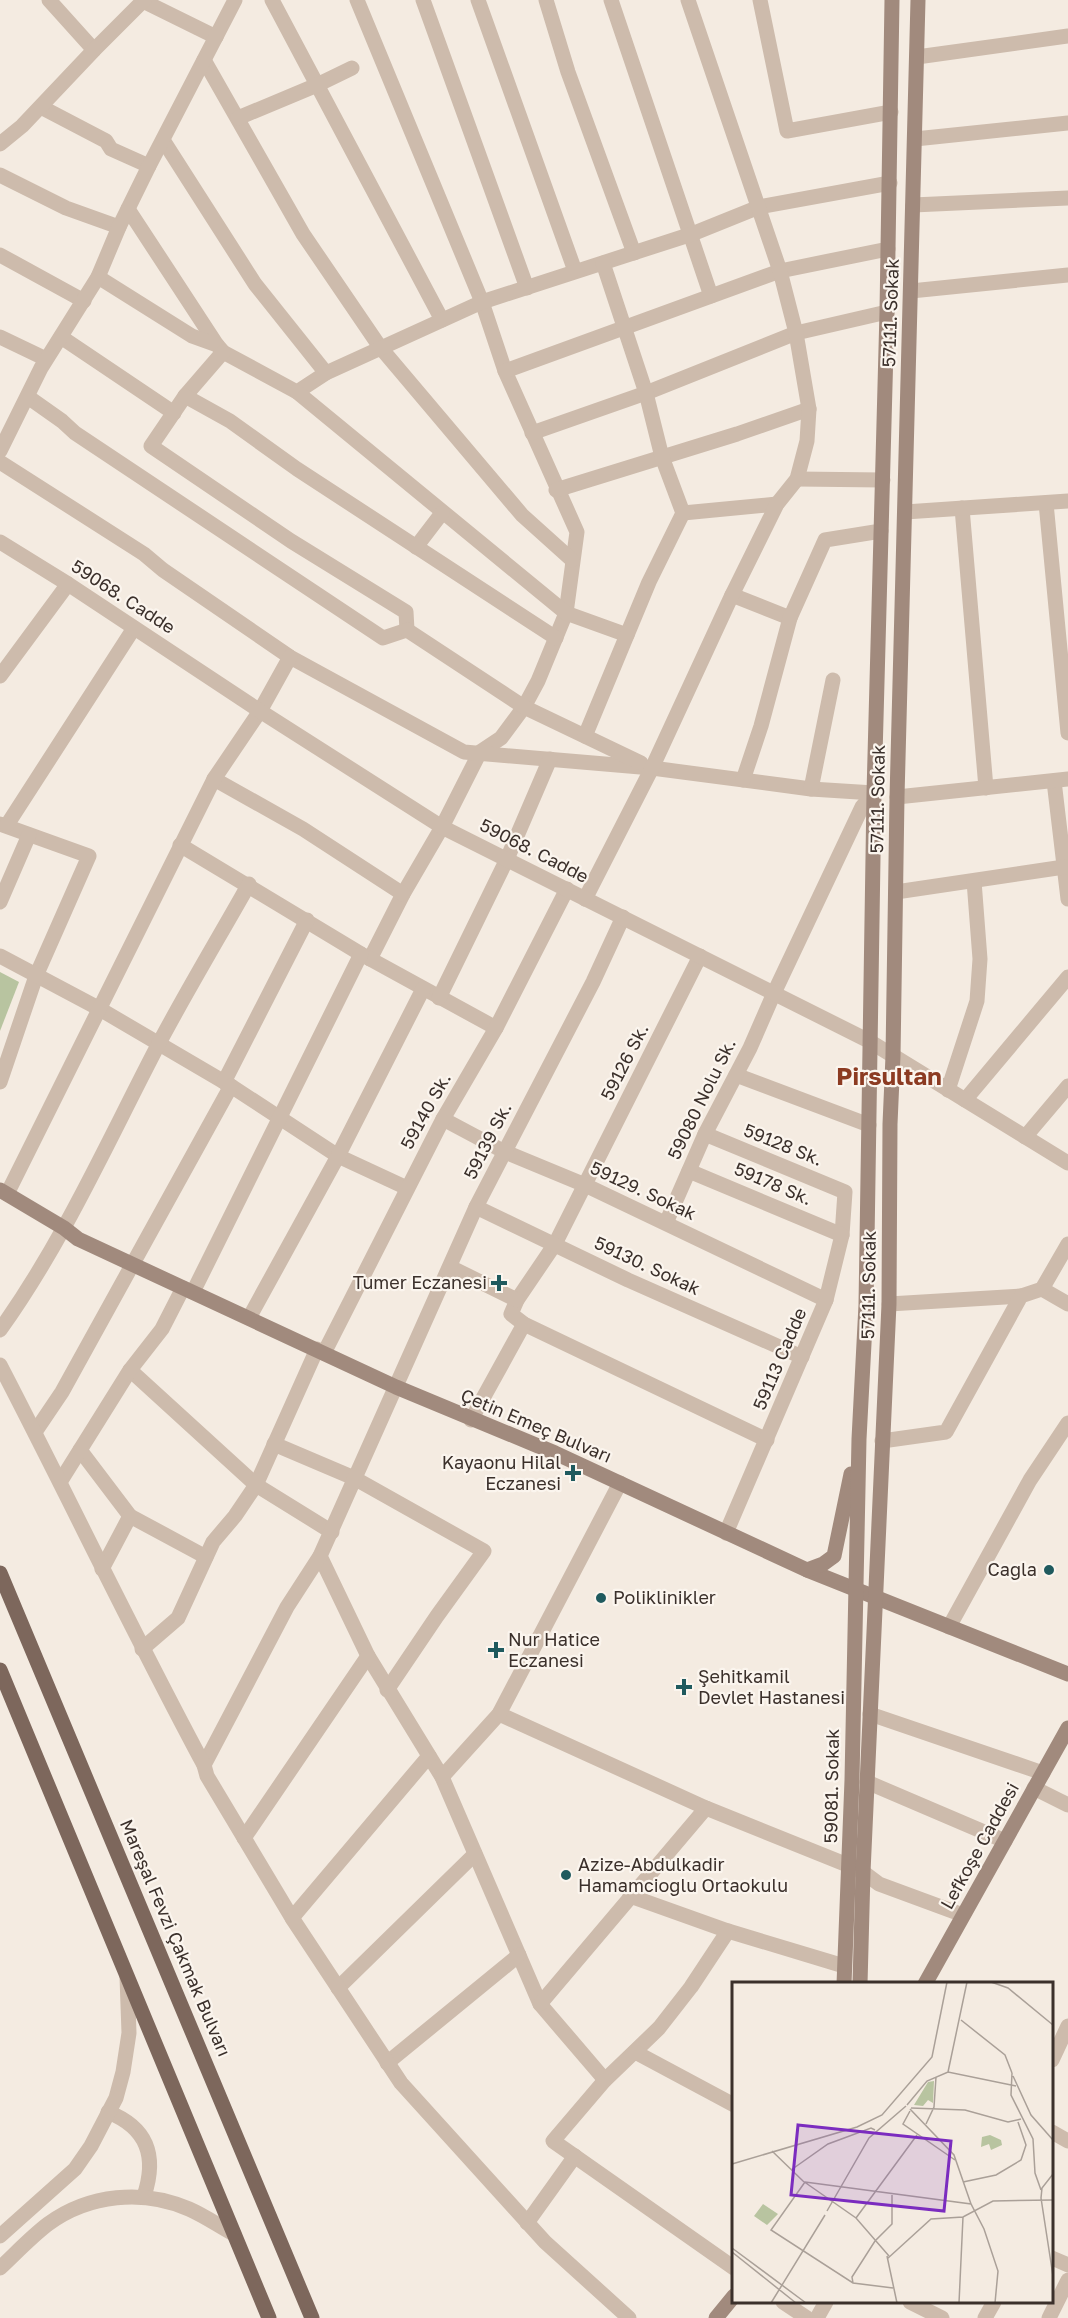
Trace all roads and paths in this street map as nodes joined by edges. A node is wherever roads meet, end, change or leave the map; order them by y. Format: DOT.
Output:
graph roads {
  1 [pos="49,0"];
  2 [pos="235,0"];
  3 [pos="272,0"];
  4 [pos="357,0"];
  5 [pos="423,0"];
  6 [pos="478,0"];
  7 [pos="546,0"];
  8 [pos="611,0"];
  9 [pos="688,0"];
  10 [pos="760,0"];
  11 [pos="892,0"];
  12 [pos="918,0"];
  13 [pos="143,1"];
  14 [pos="1068,36"];
  15 [pos="216,37"];
  16 [pos="94,50"];
  17 [pos="917,57"];
  18 [pos="204,60"];
  19 [pos="352,68"];
  20 [pos="317,85"];
  21 [pos="41,107"];
  22 [pos="891,112"];
  23 [pos="238,118"];
  24 [pos="1068,123"];
  25 [pos="915,139"];
  26 [pos="163,140"];
  27 [pos="0,144"];
  28 [pos="148,166"];
  29 [pos="0,175"];
  30 [pos="890,183"];
  31 [pos="1068,198"];
  32 [pos="914,205"];
  33 [pos="759,207"];
  34 [pos="128,208"];
  35 [pos="119,227"];
  36 [pos="692,234"];
  37 [pos="888,249"];
  38 [pos="634,253"];
  39 [pos="0,255"];
  40 [pos="603,263"];
  41 [pos="575,270"];
  42 [pos="780,271"];
  43 [pos="1068,275"];
  44 [pos="98,277"];
  45 [pos="527,288"];
  46 [pos="911,291"];
  47 [pos="711,296"];
  48 [pos="84,300"];
  49 [pos="482,302"];
  50 [pos="887,312"];
  51 [pos="442,320"];
  52 [pos="623,328"];
  53 [pos="795,333"];
  54 [pos="0,337"];
  55 [pos="61,337"];
  56 [pos="380,347"];
  57 [pos="220,349"];
  58 [pos="46,359"];
  59 [pos="505,371"];
  60 [pos="326,373"];
  61 [pos="297,393"];
  62 [pos="646,393"];
  63 [pos="185,396"];
  64 [pos="28,397"];
  65 [pos="809,409"];
  66 [pos="174,413"];
  67 [pos="4,431"];
  68 [pos="532,433"];
  69 [pos="0,451"];
  70 [pos="662,457"];
  71 [pos="0,462"];
  72 [pos="797,479"];
  73 [pos="883,480"];
  74 [pos="556,490"];
  75 [pos="1068,501"];
  76 [pos="1046,503"];
  77 [pos="777,504"];
  78 [pos="962,508"];
  79 [pos="442,513"];
  80 [pos="683,513"];
  81 [pos="905,513"];
  82 [pos="881,531"];
  83 [pos="0,543"];
  84 [pos="416,547"];
  85 [pos="572,560"];
  86 [pos="68,584"];
  87 [pos="732,596"];
  88 [pos="566,613"];
  89 [pos="790,618"];
  90 [pos="134,628"];
  91 [pos="407,630"];
  92 [pos="627,635"];
  93 [pos="556,638"];
  94 [pos="290,657"];
  95 [pos="0,676"];
  96 [pos="833,680"];
  97 [pos="525,707"];
  98 [pos="260,711"];
  99 [pos="1068,733"];
  100 [pos="585,736"];
  101 [pos="480,752"];
  102 [pos="550,759"];
  103 [pos="652,768"];
  104 [pos="214,779"];
  105 [pos="743,780"];
  106 [pos="1061,780"];
  107 [pos="986,788"];
  108 [pos="811,789"];
  109 [pos="874,793"];
  110 [pos="897,797"];
  111 [pos="3,825"];
  112 [pos="442,827"];
  113 [pos="29,835"];
  114 [pos="180,844"];
  115 [pos="507,859"];
  116 [pos="1064,867"];
  117 [pos="974,881"];
  118 [pos="249,885"];
  119 [pos="567,889"];
  120 [pos="896,892"];
  121 [pos="403,894"];
  122 [pos="585,899"];
  123 [pos="1068,899"];
  124 [pos="0,902"];
  125 [pos="623,917"];
  126 [pos="307,920"];
  127 [pos="0,956"];
  128 [pos="365,956"];
  129 [pos="700,956"];
  130 [pos="36,976"];
  131 [pos="1068,977"];
  132 [pos="423,989"];
  133 [pos="774,993"];
  134 [pos="439,998"];
  135 [pos="98,1008"];
  136 [pos="496,1028"];
  137 [pos="869,1041"];
  138 [pos="159,1044"];
  139 [pos="893,1056"];
  140 [pos="736,1075"];
  141 [pos="0,1082"];
  142 [pos="227,1084"];
  143 [pos="1068,1086"];
  144 [pos="948,1090"];
  145 [pos="965,1100"];
  146 [pos="280,1119"];
  147 [pos="442,1119"];
  148 [pos="869,1125"];
  149 [pos="705,1134"];
  150 [pos="1025,1137"];
  151 [pos="503,1151"];
  152 [pos="338,1156"];
  153 [pos="1068,1163"];
  154 [pos="689,1171"];
  155 [pos="585,1185"];
  156 [pos="407,1188"];
  157 [pos="3,1192"];
  158 [pos="845,1192"];
  159 [pos="476,1207"];
  160 [pos="666,1222"];
  161 [pos="64,1228"];
  162 [pos="842,1235"];
  163 [pos="555,1244"];
  164 [pos="1068,1244"];
  165 [pos="132,1263"];
  166 [pos="450,1267"];
  167 [pos="1041,1289"];
  168 [pos="188,1290"];
  169 [pos="1021,1296"];
  170 [pos="517,1300"];
  171 [pos="826,1300"];
  172 [pos="889,1304"];
  173 [pos="1068,1304"];
  174 [pos="249,1318"];
  175 [pos="524,1324"];
  176 [pos="0,1330"];
  177 [pos="320,1351"];
  178 [pos="802,1357"];
  179 [pos="0,1365"];
  180 [pos="130,1370"];
  181 [pos="396,1387"];
  182 [pos="471,1420"];
  183 [pos="1068,1423"];
  184 [pos="35,1432"];
  185 [pos="859,1439"];
  186 [pos="767,1440"];
  187 [pos="882,1441"];
  188 [pos="274,1444"];
  189 [pos="80,1450"];
  190 [pos="354,1478"];
  191 [pos="60,1482"];
  192 [pos="620,1483"];
  193 [pos="256,1485"];
  194 [pos="130,1516"];
  195 [pos="332,1532"];
  196 [pos="726,1533"];
  197 [pos="320,1556"];
  198 [pos="206,1557"];
  199 [pos="102,1569"];
  200 [pos="807,1570"];
  201 [pos="0,1573"];
  202 [pos="857,1590"];
  203 [pos="875,1598"];
  204 [pos="949,1627"];
  205 [pos="142,1649"];
  206 [pos="368,1656"];
  207 [pos="0,1670"];
  208 [pos="1068,1674"];
  209 [pos="387,1690"];
  210 [pos="499,1714"];
  211 [pos="870,1714"];
  212 [pos="1068,1728"];
  213 [pos="429,1756"];
  214 [pos="204,1765"];
  215 [pos="1043,1773"];
  216 [pos="442,1777"];
  217 [pos="867,1782"];
  218 [pos="1034,1788"];
  219 [pos="1068,1805"];
  220 [pos="706,1808"];
  221 [pos="244,1839"];
  222 [pos="1005,1841"];
  223 [pos="475,1854"];
  224 [pos="856,1869"];
  225 [pos="630,1896"];
  226 [pos="963,1915"];
  227 [pos="292,1918"];
  228 [pos="728,1931"];
  229 [pos="519,1954"];
  230 [pos="844,1966"];
  231 [pos="127,1974"];
  232 [pos="844,1982"];
  233 [pos="860,1982"];
  234 [pos="926,1982"];
  235 [pos="338,1988"];
  236 [pos="540,2004"];
  237 [pos="1068,2026"];
  238 [pos="635,2052"];
  239 [pos="1053,2058"];
  240 [pos="387,2062"];
  241 [pos="606,2080"];
  242 [pos="732,2104"];
  243 [pos="108,2112"];
  244 [pos="1053,2133"];
  245 [pos="1068,2141"];
  246 [pos="575,2156"];
  247 [pos="144,2196"];
  248 [pos="527,2223"];
  249 [pos="234,2234"];
  250 [pos="0,2236"];
  251 [pos="1053,2258"];
  252 [pos="1068,2265"];
  253 [pos="732,2267"];
  254 [pos="0,2268"];
  255 [pos="1068,2280"];
  256 [pos="732,2298"];
  257 [pos="786,2303"];
  258 [pos="825,2303"];
  259 [pos="993,2303"];
  260 [pos="930,2306"];
  261 [pos="269,2318"];
  262 [pos="312,2318"];
  263 [pos="629,2318"];
  264 [pos="716,2318"];
  265 [pos="807,2318"];
  266 [pos="817,2318"];
  267 [pos="942,2318"];
  268 [pos="985,2318"];
  269 [pos="1050,2318"];
  1 -- 16 [label="street"];
  2 -- 15 [label="street"];
  3 -- 20 [label="street"];
  4 -- 49 [label="street"];
  5 -- 45 [label="street"];
  6 -- 41 [label="street"];
  7 -- 38 [label="street"];
  8 -- 36 [label="street"];
  9 -- 33 [label="street"];
  10 -- 22 [label="street"];
  11 -- 22 [label="main road"];
  12 -- 17 [label="main road, 57111. Sokak"];
  13 -- 15 [label="street"];
  13 -- 16 [label="street"];
  14 -- 17 [label="street"];
  15 -- 18 [label="street"];
  16 -- 21 [label="street"];
  17 -- 25 [label="main road, 57111. Sokak"];
  18 -- 23 [label="street"];
  18 -- 26 [label="street"];
  19 -- 20 [label="street"];
  20 -- 23 [label="street"];
  20 -- 51 [label="street"];
  21 -- 27 [label="street"];
  21 -- 28 [label="street"];
  22 -- 30 [label="main road"];
  23 -- 56 [label="street"];
  24 -- 25 [label="street"];
  25 -- 32 [label="main road, 57111. Sokak"];
  26 -- 28 [label="street"];
  26 -- 60 [label="street"];
  28 -- 34 [label="street"];
  29 -- 35 [label="street"];
  30 -- 33 [label="street"];
  30 -- 37 [label="main road"];
  31 -- 32 [label="street"];
  32 -- 46 [label="main road, 57111. Sokak"];
  33 -- 36 [label="street"];
  33 -- 42 [label="street"];
  34 -- 35 [label="street"];
  34 -- 57 [label="street"];
  35 -- 44 [label="street"];
  36 -- 38 [label="street"];
  36 -- 47 [label="street"];
  37 -- 42 [label="street"];
  37 -- 50 [label="main road"];
  38 -- 40 [label="street"];
  39 -- 48 [label="street"];
  40 -- 41 [label="street"];
  40 -- 52 [label="street"];
  41 -- 45 [label="street"];
  42 -- 47 [label="street"];
  42 -- 53 [label="street"];
  43 -- 46 [label="street"];
  44 -- 48 [label="street"];
  44 -- 57 [label="street"];
  45 -- 49 [label="street"];
  46 -- 81 [label="main road, 57111. Sokak"];
  47 -- 52 [label="street"];
  48 -- 55 [label="street"];
  49 -- 51 [label="street"];
  49 -- 59 [label="street"];
  50 -- 53 [label="street"];
  50 -- 73 [label="main road"];
  51 -- 56 [label="street"];
  52 -- 59 [label="street"];
  52 -- 62 [label="street"];
  53 -- 62 [label="street"];
  53 -- 65 [label="street"];
  54 -- 58 [label="street"];
  55 -- 58 [label="street"];
  55 -- 66 [label="street"];
  56 -- 60 [label="street"];
  56 -- 85 [label="street"];
  57 -- 61 [label="street"];
  57 -- 63 [label="street"];
  58 -- 64 [label="street"];
  59 -- 68 [label="street"];
  60 -- 61 [label="street"];
  61 -- 79 [label="street"];
  62 -- 68 [label="street"];
  62 -- 70 [label="street"];
  63 -- 66 [label="street"];
  63 -- 84 [label="street"];
  64 -- 67 [label="street"];
  64 -- 91 [label="street"];
  65 -- 70 [label="street"];
  65 -- 72 [label="street"];
  66 -- 91 [label="street"];
  67 -- 69 [label="street"];
  68 -- 74 [label="street"];
  70 -- 74 [label="street"];
  70 -- 80 [label="street"];
  71 -- 94 [label="street"];
  72 -- 73 [label="street"];
  72 -- 77 [label="street"];
  73 -- 82 [label="main road"];
  74 -- 85 [label="street"];
  75 -- 76 [label="street"];
  76 -- 78 [label="street"];
  76 -- 99 [label="street"];
  77 -- 80 [label="street"];
  77 -- 87 [label="street"];
  78 -- 81 [label="street"];
  78 -- 107 [label="street"];
  79 -- 84 [label="street"];
  79 -- 88 [label="street"];
  80 -- 92 [label="street"];
  81 -- 110 [label="main road, 57111. Sokak"];
  82 -- 89 [label="street"];
  82 -- 109 [label="main road"];
  83 -- 86 [label="street, 59068. Cadde"];
  84 -- 93 [label="street"];
  85 -- 88 [label="street"];
  86 -- 90 [label="street, 59068. Cadde"];
  86 -- 95 [label="street"];
  87 -- 89 [label="street"];
  87 -- 103 [label="street"];
  88 -- 92 [label="street"];
  88 -- 93 [label="street"];
  89 -- 105 [label="street"];
  90 -- 98 [label="street, 59068. Cadde"];
  90 -- 111 [label="street"];
  91 -- 97 [label="street"];
  92 -- 100 [label="street"];
  93 -- 97 [label="street"];
  94 -- 98 [label="street"];
  94 -- 101 [label="street"];
  96 -- 108 [label="street"];
  97 -- 100 [label="street"];
  97 -- 101 [label="street"];
  98 -- 104 [label="street"];
  98 -- 112 [label="street, 59068. Cadde"];
  100 -- 103 [label="street"];
  101 -- 102 [label="street"];
  101 -- 112 [label="street"];
  102 -- 103 [label="street"];
  102 -- 115 [label="street"];
  103 -- 105 [label="street"];
  103 -- 122 [label="street"];
  104 -- 114 [label="street"];
  104 -- 121 [label="street"];
  105 -- 108 [label="street"];
  106 -- 107 [label="street"];
  106 -- 116 [label="street"];
  107 -- 110 [label="street"];
  108 -- 109 [label="street"];
  109 -- 133 [label="street, 59080 Nolu Sk."];
  109 -- 137 [label="main road"];
  110 -- 120 [label="main road, 57111. Sokak"];
  111 -- 113 [label="street"];
  112 -- 115 [label="street, 59068. Cadde"];
  112 -- 121 [label="street"];
  113 -- 124 [label="street"];
  113 -- 130 [label="street"];
  114 -- 118 [label="street"];
  114 -- 135 [label="street"];
  115 -- 119 [label="street, 59068. Cadde"];
  115 -- 134 [label="street"];
  116 -- 117 [label="street"];
  116 -- 123 [label="street"];
  117 -- 120 [label="street"];
  117 -- 144 [label="street"];
  118 -- 126 [label="street"];
  118 -- 138 [label="street"];
  119 -- 122 [label="street, 59068. Cadde"];
  119 -- 136 [label="street, 59140 Sk."];
  120 -- 139 [label="main road, 57111. Sokak"];
  121 -- 128 [label="street"];
  122 -- 125 [label="street, 59068. Cadde"];
  125 -- 129 [label="street, 59068. Cadde"];
  125 -- 151 [label="street, 59139 Sk."];
  126 -- 128 [label="street"];
  126 -- 142 [label="street"];
  127 -- 130 [label="street"];
  128 -- 132 [label="street"];
  128 -- 146 [label="street"];
  129 -- 133 [label="street, 59068. Cadde"];
  129 -- 155 [label="street, 59126 Sk."];
  130 -- 135 [label="street"];
  130 -- 141 [label="street"];
  131 -- 145 [label="street"];
  132 -- 134 [label="street"];
  132 -- 152 [label="street"];
  133 -- 137 [label="street, 59068. Cadde"];
  133 -- 140 [label="street, 59080 Nolu Sk."];
  134 -- 136 [label="street"];
  135 -- 138 [label="street"];
  135 -- 157 [label="street"];
  136 -- 147 [label="street, 59140 Sk."];
  137 -- 139 [label="street, 59068. Cadde"];
  137 -- 148 [label="main road"];
  138 -- 142 [label="street"];
  138 -- 161 [label="street"];
  139 -- 144 [label="street, 59068. Cadde"];
  139 -- 172 [label="main road, 57111. Sokak"];
  140 -- 148 [label="street"];
  140 -- 149 [label="street, 59080 Nolu Sk."];
  142 -- 146 [label="street"];
  142 -- 165 [label="street"];
  143 -- 150 [label="street"];
  144 -- 145 [label="street, 59068. Cadde"];
  145 -- 150 [label="street, 59068. Cadde"];
  146 -- 152 [label="street"];
  146 -- 168 [label="street"];
  147 -- 151 [label="street, 59129. Sokak"];
  147 -- 156 [label="street, 59140 Sk."];
  148 -- 185 [label="main road"];
  149 -- 154 [label="street, 59080 Nolu Sk."];
  149 -- 158 [label="street, 59128 Sk."];
  150 -- 153 [label="street, 59068. Cadde"];
  151 -- 155 [label="street, 59129. Sokak"];
  151 -- 159 [label="street, 59139 Sk."];
  152 -- 156 [label="street"];
  152 -- 174 [label="street"];
  154 -- 160 [label="street, 59080 Nolu Sk."];
  154 -- 162 [label="street, 59178 Sk."];
  155 -- 160 [label="street, 59129. Sokak"];
  155 -- 163 [label="street, 59126 Sk."];
  156 -- 177 [label="street, 59140 Sk."];
  157 -- 161 [label="main road, Çetin Emeç Bulvarı"];
  158 -- 162 [label="street, 59113 Cadde"];
  159 -- 163 [label="street, 59130. Sokak"];
  159 -- 166 [label="street, 59139 Sk."];
  160 -- 171 [label="street, 59129. Sokak"];
  161 -- 165 [label="main road, Çetin Emeç Bulvarı"];
  161 -- 176 [label="street"];
  162 -- 171 [label="street, 59113 Cadde"];
  163 -- 170 [label="street, 59126 Sk."];
  163 -- 178 [label="street, 59130. Sokak"];
  164 -- 167 [label="street"];
  165 -- 168 [label="main road, Çetin Emeç Bulvarı"];
  165 -- 184 [label="street"];
  166 -- 170 [label="street"];
  166 -- 181 [label="street, 59139 Sk."];
  167 -- 169 [label="street"];
  167 -- 173 [label="street"];
  168 -- 174 [label="main road, Çetin Emeç Bulvarı"];
  168 -- 180 [label="street"];
  169 -- 172 [label="street"];
  169 -- 187 [label="street"];
  170 -- 175 [label="street"];
  171 -- 178 [label="street, 59113 Cadde"];
  172 -- 187 [label="main road, 57111. Sokak"];
  174 -- 177 [label="main road, Çetin Emeç Bulvarı"];
  175 -- 182 [label="street"];
  175 -- 186 [label="street"];
  177 -- 181 [label="main road, Çetin Emeç Bulvarı"];
  177 -- 188 [label="street, 59140 Sk."];
  178 -- 186 [label="street, 59113 Cadde"];
  179 -- 184 [label="street"];
  180 -- 189 [label="street"];
  180 -- 193 [label="street"];
  181 -- 182 [label="main road, Çetin Emeç Bulvarı"];
  181 -- 190 [label="street, 59139 Sk."];
  182 -- 192 [label="main road, Çetin Emeç Bulvarı"];
  183 -- 204 [label="street"];
  184 -- 191 [label="street"];
  185 -- 200 [label="main road"];
  185 -- 202 [label="main road, 59081. Sokak"];
  186 -- 196 [label="street, 59113 Cadde"];
  187 -- 203 [label="main road, 57111. Sokak"];
  188 -- 190 [label="street"];
  188 -- 193 [label="street, 59140 Sk."];
  189 -- 191 [label="street"];
  189 -- 194 [label="street"];
  190 -- 195 [label="street, 59139 Sk."];
  190 -- 209 [label="street"];
  191 -- 199 [label="street"];
  192 -- 196 [label="main road, Çetin Emeç Bulvarı"];
  192 -- 210 [label="street"];
  193 -- 195 [label="street"];
  193 -- 198 [label="street, 59140 Sk."];
  194 -- 198 [label="street"];
  194 -- 199 [label="street"];
  195 -- 197 [label="street, 59139 Sk."];
  196 -- 200 [label="main road, Çetin Emeç Bulvarı"];
  197 -- 206 [label="street"];
  197 -- 214 [label="street, 59139 Sk."];
  198 -- 205 [label="street, 59140 Sk."];
  199 -- 205 [label="street"];
  200 -- 202 [label="main road, Çetin Emeç Bulvarı"];
  201 -- 262 [label="main road, Mareşal Fevzi Çakmak Bulvarı"];
  202 -- 203 [label="main road, Çetin Emeç Bulvarı"];
  202 -- 224 [label="main road, 59081. Sokak"];
  203 -- 204 [label="main road, Çetin Emeç Bulvarı"];
  203 -- 211 [label="main road, 59081. Sokak"];
  204 -- 208 [label="main road, Çetin Emeç Bulvarı"];
  205 -- 214 [label="street"];
  206 -- 209 [label="street"];
  206 -- 221 [label="street"];
  207 -- 231 [label="main road"];
  209 -- 213 [label="street"];
  210 -- 216 [label="street"];
  210 -- 220 [label="street"];
  211 -- 215 [label="street"];
  211 -- 217 [label="main road, 59081. Sokak"];
  212 -- 215 [label="main road, Lefkoşe Caddesi"];
  213 -- 216 [label="street"];
  213 -- 227 [label="street"];
  214 -- 221 [label="street"];
  215 -- 218 [label="main road, Lefkoşe Caddesi"];
  216 -- 223 [label="street"];
  217 -- 222 [label="street"];
  217 -- 224 [label="main road, 59081. Sokak"];
  218 -- 219 [label="street"];
  218 -- 222 [label="main road, Lefkoşe Caddesi"];
  220 -- 224 [label="street"];
  220 -- 225 [label="street"];
  221 -- 227 [label="street"];
  222 -- 226 [label="main road, Lefkoşe Caddesi"];
  223 -- 229 [label="street"];
  223 -- 235 [label="street"];
  224 -- 226 [label="street"];
  224 -- 230 [label="main road, 59081. Sokak"];
  224 -- 233 [label="main road, 59081. Sokak"];
  225 -- 228 [label="street"];
  225 -- 236 [label="street"];
  226 -- 234 [label="main road, Lefkoşe Caddesi"];
  227 -- 235 [label="street"];
  228 -- 230 [label="street"];
  228 -- 238 [label="street"];
  229 -- 236 [label="street"];
  229 -- 240 [label="street"];
  230 -- 232 [label="main road, 59081. Sokak"];
  231 -- 243 [label="street"];
  231 -- 249 [label="main road"];
  235 -- 240 [label="street"];
  236 -- 241 [label="street"];
  237 -- 239 [label="street"];
  238 -- 241 [label="street"];
  238 -- 242 [label="street"];
  240 -- 248 [label="street"];
  241 -- 246 [label="street"];
  243 -- 247 [label="street"];
  243 -- 250 [label="street"];
  244 -- 245 [label="street"];
  246 -- 248 [label="street"];
  246 -- 253 [label="street"];
  247 -- 249 [label="street"];
  247 -- 254 [label="street"];
  248 -- 263 [label="street"];
  249 -- 261 [label="main road"];
  251 -- 252 [label="street"];
  255 -- 269 [label="street"];
  256 -- 264 [label="main road"];
  257 -- 265 [label="street"];
  258 -- 266 [label="street"];
  259 -- 268 [label="street"];
  260 -- 267 [label="street"];
}
